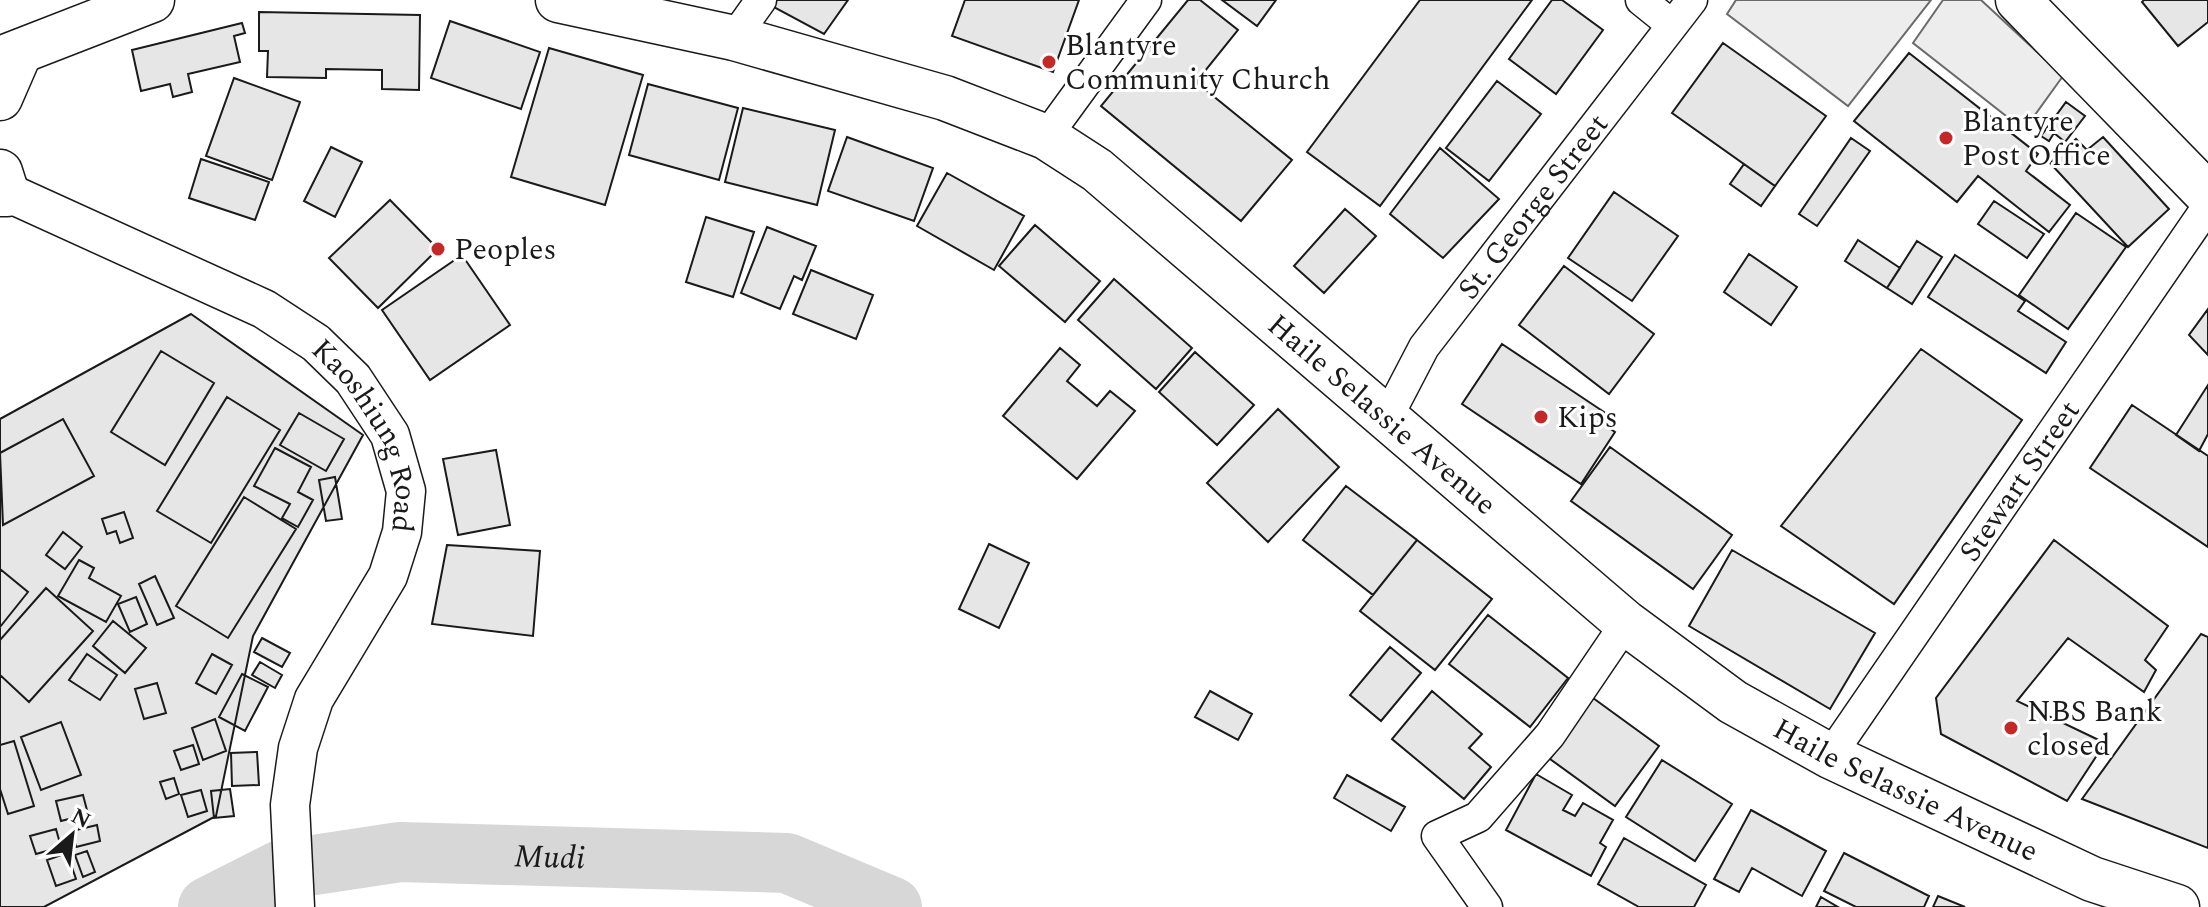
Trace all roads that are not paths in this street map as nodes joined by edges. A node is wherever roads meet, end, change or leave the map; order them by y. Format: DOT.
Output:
graph roads {
  1 [pos="152,0"];
  2 [pos="558,0"];
  3 [pos="761,0"];
  4 [pos="1146,0"];
  5 [pos="1641,0"];
  6 [pos="1692,0"];
  7 [pos="2018,0"];
  8 [pos="1672,25"];
  9 [pos="734,38"];
  10 [pos="10,55"];
  11 [pos="0,98"];
  12 [pos="1046,137"];
  13 [pos="2,187"];
  14 [pos="2208,195"];
  15 [pos="2208,206"];
  16 [pos="1386,420"];
  17 [pos="1626,623"];
  18 [pos="1830,756"];
  19 [pos="295,907"];
  20 [pos="1487,907"];
  21 [pos="2177,907"];
  1 -- 10 [label="highway"];
  2 -- 9 [label="highway, Haile Selassie Avenue"];
  3 -- 9 [label="street"];
  4 -- 12 [label="street"];
  5 -- 8 [label="street"];
  6 -- 8 [label="street, St. George Street"];
  7 -- 14 [label="highway"];
  8 -- 16 [label="street, St. George Street"];
  9 -- 12 [label="highway, Haile Selassie Avenue"];
  10 -- 11 [label="highway"];
  12 -- 16 [label="highway, Haile Selassie Avenue"];
  13 -- 19 [label="street, Kaoshiung Road"];
  15 -- 18 [label="street, Stewart Street"];
  16 -- 17 [label="highway, Haile Selassie Avenue"];
  17 -- 18 [label="highway, Haile Selassie Avenue"];
  17 -- 20 [label="street"];
  18 -- 21 [label="highway, Haile Selassie Avenue"];
}
